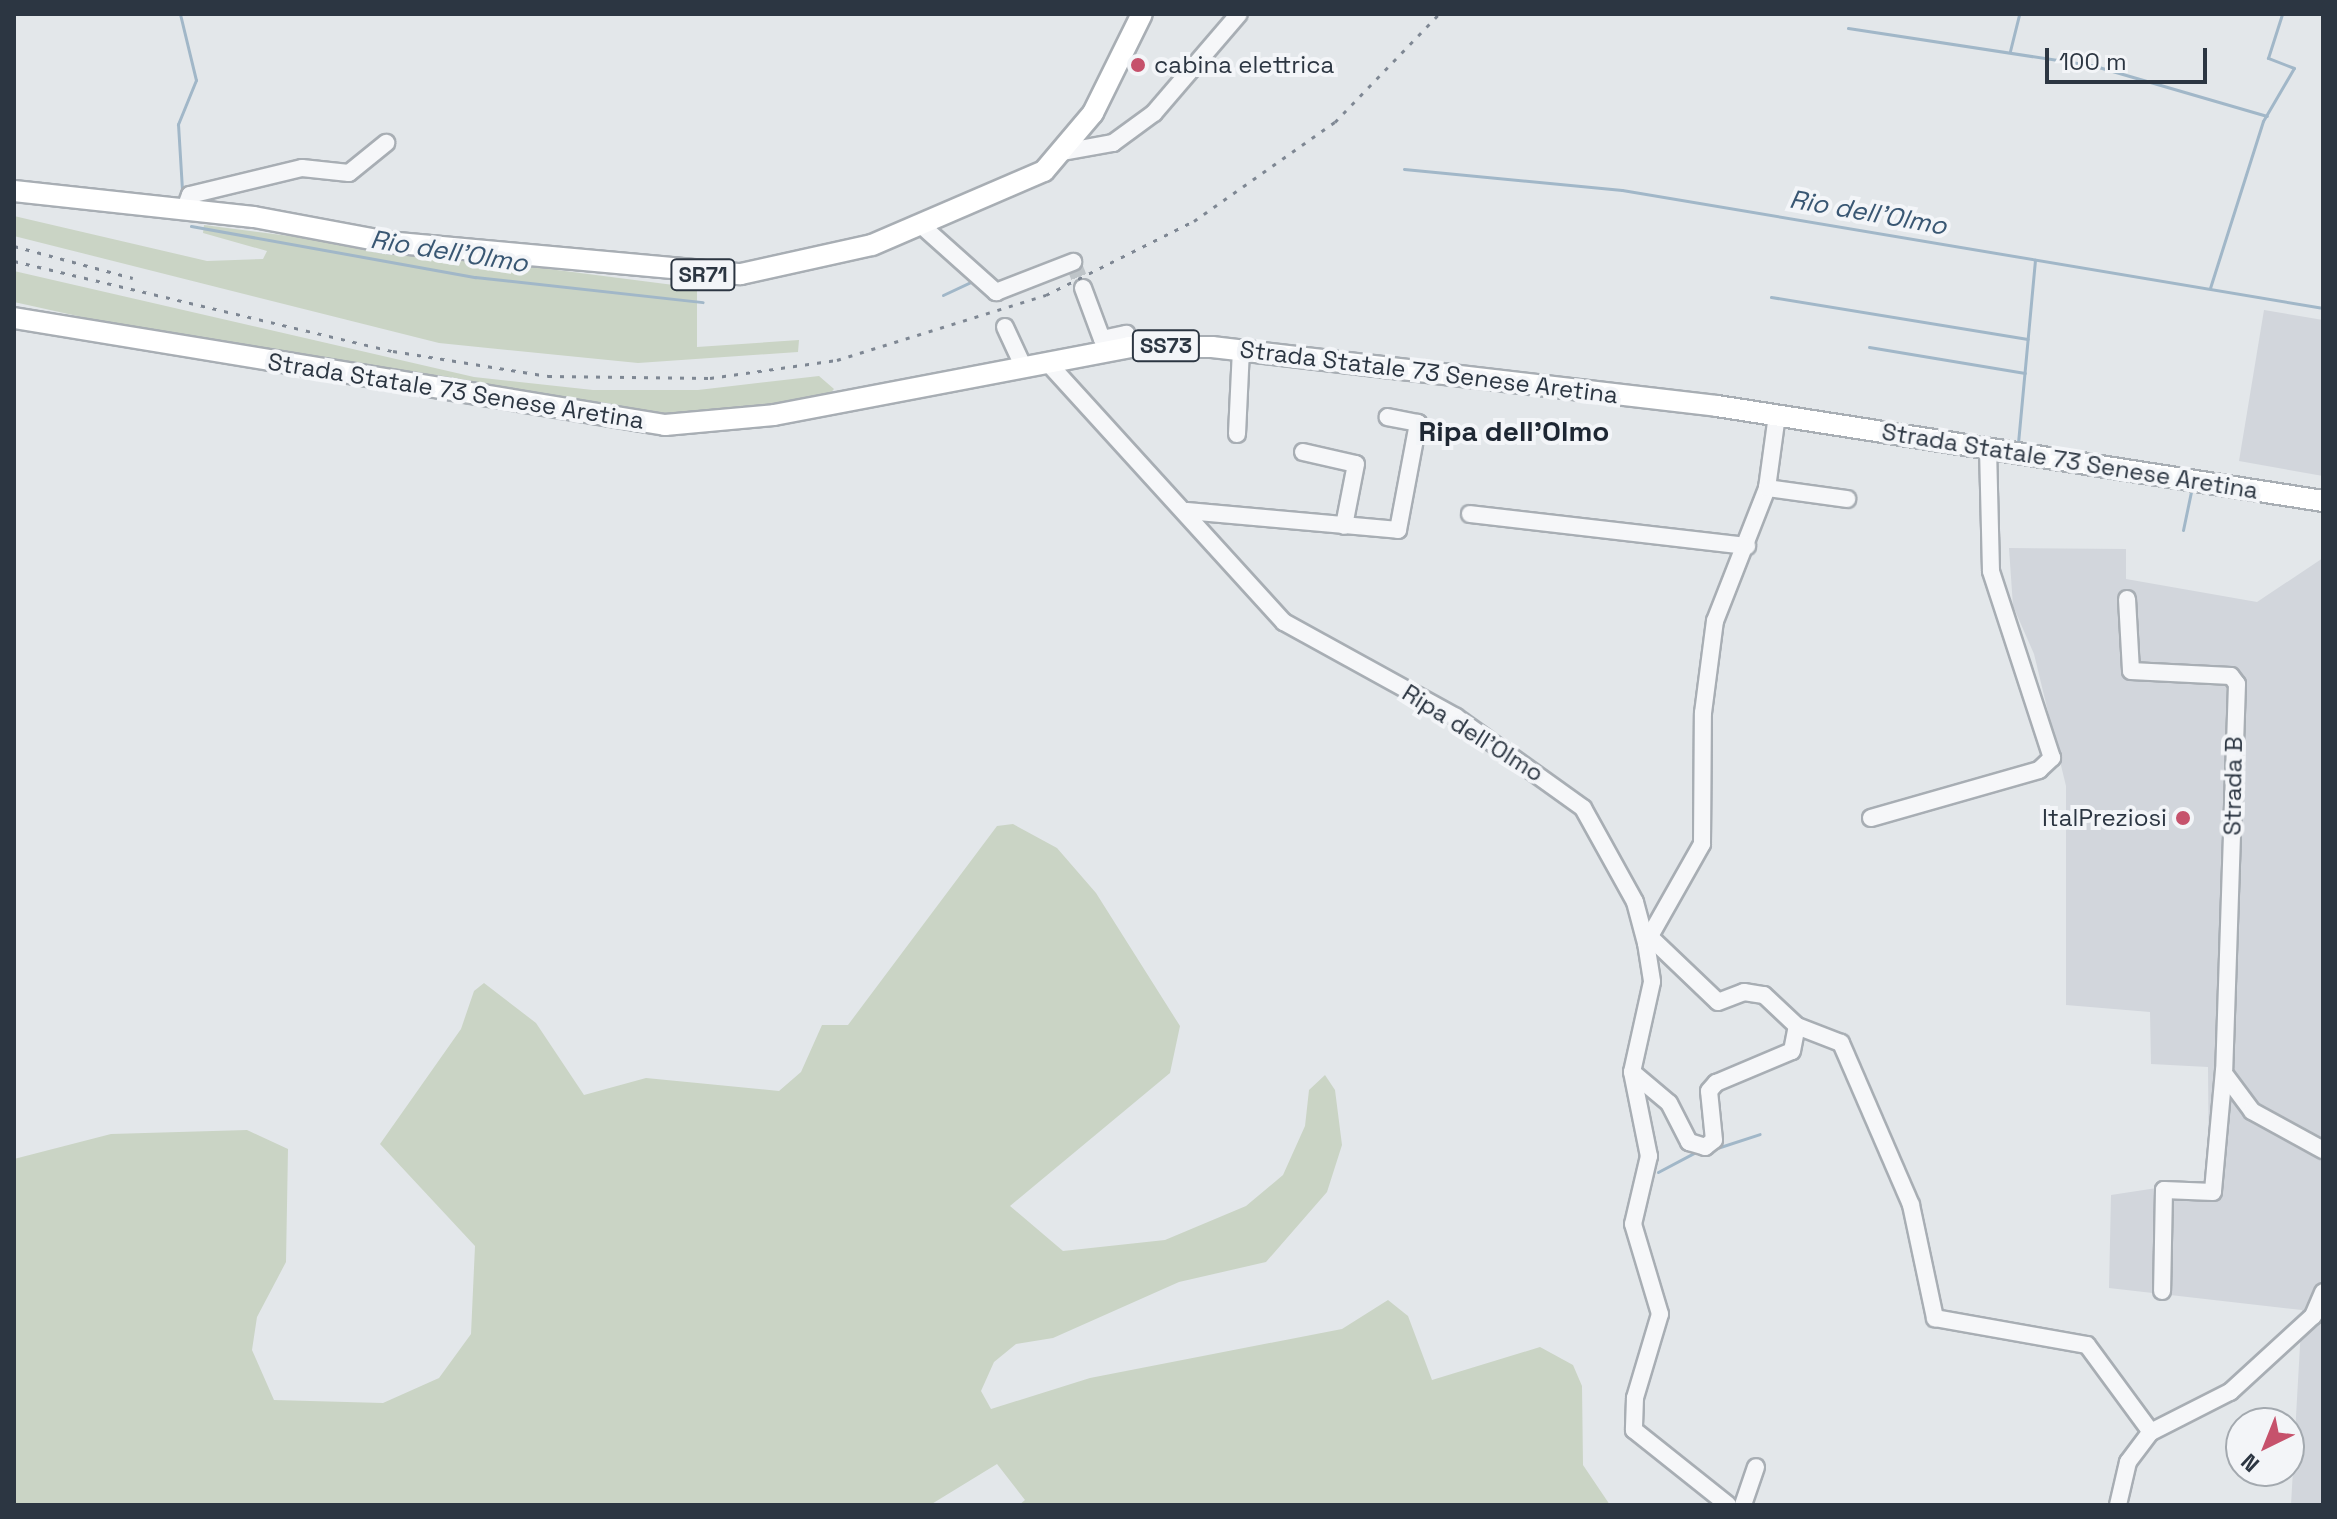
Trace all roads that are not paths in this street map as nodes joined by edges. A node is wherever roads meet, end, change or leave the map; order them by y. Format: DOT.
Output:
graph roads {
  1 [pos="1142,14"];
  2 [pos="1239,14"];
  3 [pos="386,143"];
  4 [pos="1063,152"];
  5 [pos="14,182"];
  6 [pos="14,191"];
  7 [pos="162,206"];
  8 [pos="185,208"];
  9 [pos="921,225"];
  10 [pos="1073,262"];
  11 [pos="1083,288"];
  12 [pos="14,318"];
  13 [pos="1005,327"];
  14 [pos="1129,347"];
  15 [pos="1241,350"];
  16 [pos="1049,364"];
  17 [pos="1024,368"];
  18 [pos="1777,415"];
  19 [pos="1388,417"];
  20 [pos="1237,434"];
  21 [pos="1988,448"];
  22 [pos="1303,452"];
  23 [pos="1767,488"];
  24 [pos="1847,499"];
  25 [pos="2323,501"];
  26 [pos="1187,511"];
  27 [pos="1470,514"];
  28 [pos="1344,526"];
  29 [pos="1747,546"];
  30 [pos="2127,599"];
  31 [pos="1871,818"];
  32 [pos="1648,940"];
  33 [pos="1797,1026"];
  34 [pos="2224,1070"];
  35 [pos="1632,1072"];
  36 [pos="2252,1111"];
  37 [pos="2220,1121"];
  38 [pos="2316,1136"];
  39 [pos="2323,1150"];
  40 [pos="2162,1291"];
  41 [pos="2323,1292"];
  42 [pos="2151,1432"];
  43 [pos="1756,1467"];
  44 [pos="1728,1505"];
  45 [pos="1743,1505"];
  46 [pos="2118,1505"];
  1 -- 4 [label="main road, SR71"];
  2 -- 4 [label="street"];
  3 -- 8 [label="street"];
  4 -- 9 [label="main road, SR71"];
  5 -- 7 [label="main road, SR71"];
  6 -- 7 [label="main road, SR71"];
  7 -- 8 [label="main road, SR71"];
  8 -- 9 [label="main road, SR71"];
  9 -- 10 [label="street"];
  11 -- 14 [label="street"];
  12 -- 17 [label="main road, Strada Statale 73 Senese Aretina / SS73"];
  13 -- 17 [label="street"];
  14 -- 15 [label="main road, Strada Statale 73 Senese Aretina / SS73"];
  14 -- 16 [label="main road, Strada Statale 73 Senese Aretina / SS73"];
  15 -- 18 [label="main road, Strada Statale 73 Senese Aretina / SS73"];
  15 -- 20 [label="street"];
  16 -- 17 [label="main road, Strada Statale 73 Senese Aretina / SS73"];
  16 -- 26 [label="street, Ripa dell'Olmo"];
  18 -- 21 [label="main road, Strada Statale 73 Senese Aretina / SS73"];
  18 -- 23 [label="street"];
  19 -- 28 [label="street"];
  21 -- 25 [label="main road, Strada Statale 73 Senese Aretina / SS73"];
  21 -- 31 [label="street"];
  22 -- 28 [label="street"];
  23 -- 24 [label="street"];
  23 -- 29 [label="street"];
  26 -- 28 [label="street"];
  26 -- 32 [label="street, Ripa dell'Olmo"];
  27 -- 29 [label="street"];
  29 -- 32 [label="street"];
  30 -- 34 [label="street, Strada B"];
  32 -- 33 [label="street"];
  32 -- 35 [label="street, Ripa dell'Olmo"];
  33 -- 35 [label="street"];
  33 -- 42 [label="street"];
  34 -- 36 [label="street"];
  34 -- 37 [label="street, Strada B"];
  35 -- 44 [label="street"];
  36 -- 37 [label="street"];
  36 -- 38 [label="street"];
  37 -- 40 [label="street, Strada B"];
  38 -- 39 [label="street"];
  41 -- 42 [label="street"];
  42 -- 46 [label="street"];
  43 -- 45 [label="street"];
}
